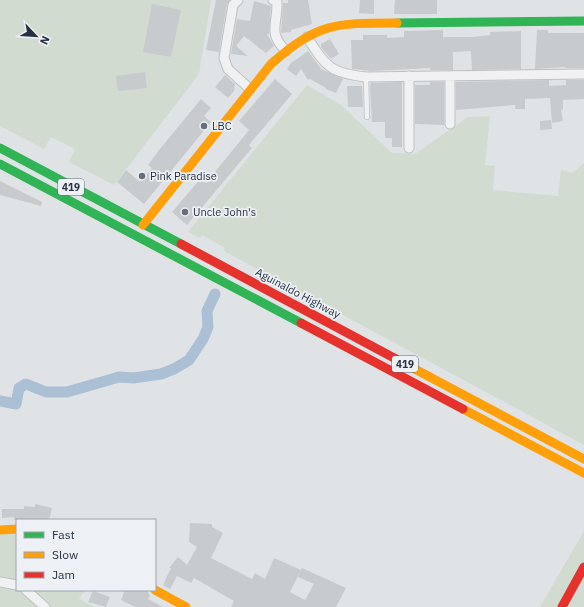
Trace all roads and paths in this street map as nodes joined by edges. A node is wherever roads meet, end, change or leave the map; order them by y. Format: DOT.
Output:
graph roads {
  1 [pos="238,0"];
  2 [pos="272,0"];
  3 [pos="584,21"];
  4 [pos="307,37"];
  5 [pos="286,51"];
  6 [pos="584,74"];
  7 [pos="409,76"];
  8 [pos="450,76"];
  9 [pos="366,78"];
  10 [pos="250,89"];
  11 [pos="367,117"];
  12 [pos="450,124"];
  13 [pos="0,148"];
  14 [pos="409,148"];
  15 [pos="0,164"];
  16 [pos="143,225"];
  17 [pos="584,459"];
  18 [pos="584,473"];
  19 [pos="16,529"];
  20 [pos="0,530"];
  21 [pos="584,567"];
  22 [pos="0,582"];
  23 [pos="16,585"];
  24 [pos="27,591"];
  25 [pos="156,591"];
  26 [pos="563,606"];
  27 [pos="45,607"];
  28 [pos="186,607"];
  1 -- 10 [label="street"];
  2 -- 5 [label="street"];
  3 -- 4 [label="main road"];
  4 -- 5 [label="main road"];
  4 -- 9 [label="street"];
  5 -- 10 [label="main road"];
  6 -- 8 [label="street"];
  7 -- 8 [label="street"];
  7 -- 9 [label="street"];
  7 -- 14 [label="street"];
  8 -- 12 [label="street"];
  9 -- 11 [label="lane"];
  10 -- 16 [label="main road"];
  13 -- 16 [label="main road, Aguinaldo Highway / 419"];
  15 -- 18 [label="main road, 419"];
  16 -- 17 [label="main road, Aguinaldo Highway / 419"];
  19 -- 20 [label="main road"];
  21 -- 26 [label="main road"];
  22 -- 23 [label="street"];
  24 -- 27 [label="street"];
  25 -- 28 [label="main road"];
}
